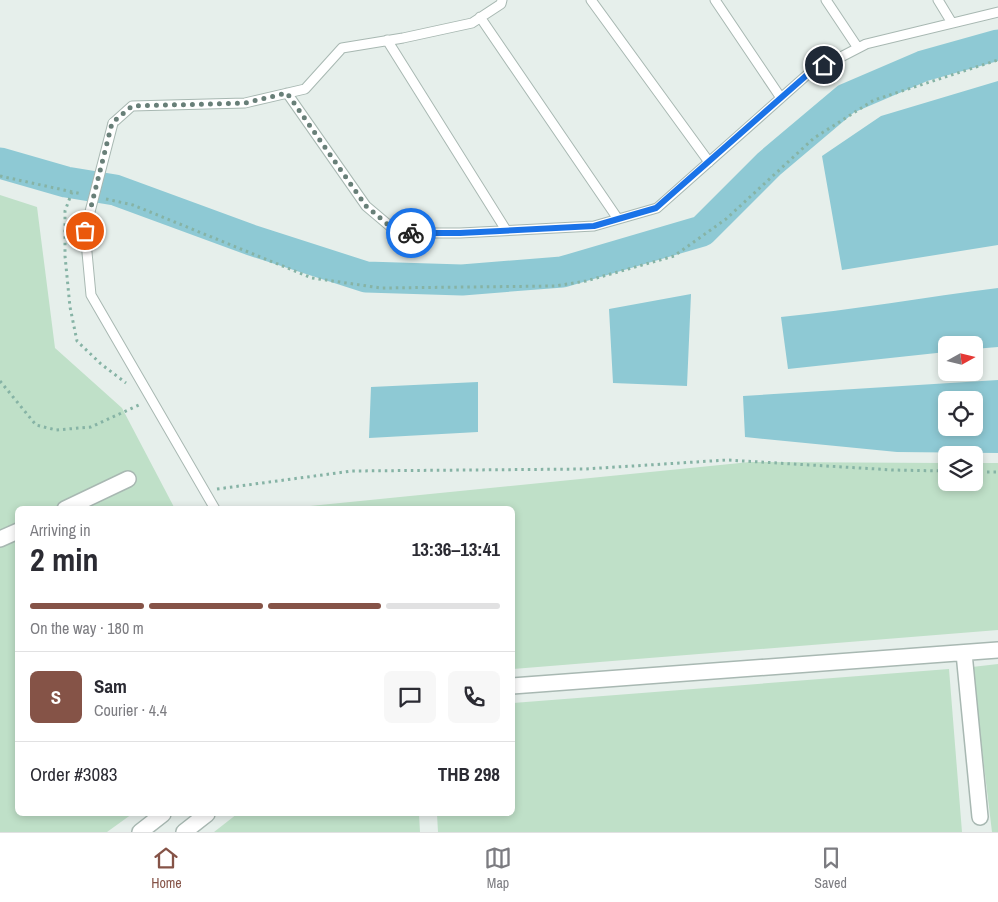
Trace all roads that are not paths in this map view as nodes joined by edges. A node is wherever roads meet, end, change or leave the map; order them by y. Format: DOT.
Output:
graph roads {
  1 [pos="502,0"];
  2 [pos="591,0"];
  3 [pos="716,0"];
  4 [pos="826,0"];
  5 [pos="938,0"];
  6 [pos="998,12"];
  7 [pos="480,17"];
  8 [pos="952,23"];
  9 [pos="387,40"];
  10 [pos="858,48"];
  11 [pos="287,93"];
  12 [pos="781,98"];
  13 [pos="709,162"];
  14 [pos="618,219"];
  15 [pos="506,230"];
  16 [pos="128,479"];
  17 [pos="71,506"];
  18 [pos="213,506"];
  19 [pos="15,532"];
  20 [pos="0,539"];
  21 [pos="998,650"];
  22 [pos="964,653"];
  23 [pos="515,686"];
  24 [pos="160,816"];
  25 [pos="204,816"];
  26 [pos="980,817"];
  27 [pos="140,832"];
  28 [pos="184,832"];
  1 -- 7 [label="lane"];
  2 -- 13 [label="lane"];
  3 -- 12 [label="lane"];
  4 -- 10 [label="lane"];
  5 -- 8 [label="lane"];
  6 -- 8 [label="lane"];
  7 -- 9 [label="lane"];
  7 -- 14 [label="lane"];
  8 -- 10 [label="lane"];
  9 -- 11 [label="lane"];
  9 -- 15 [label="lane"];
  10 -- 12 [label="lane"];
  11 -- 15 [label="lane"];
  11 -- 18 [label="lane, bridge"];
  12 -- 13 [label="lane"];
  13 -- 14 [label="lane"];
  14 -- 15 [label="lane"];
  16 -- 17 [label="street"];
  19 -- 20 [label="street"];
  21 -- 22 [label="street"];
  22 -- 23 [label="street"];
  22 -- 26 [label="street"];
  24 -- 27 [label="street"];
  25 -- 28 [label="street"];
}
